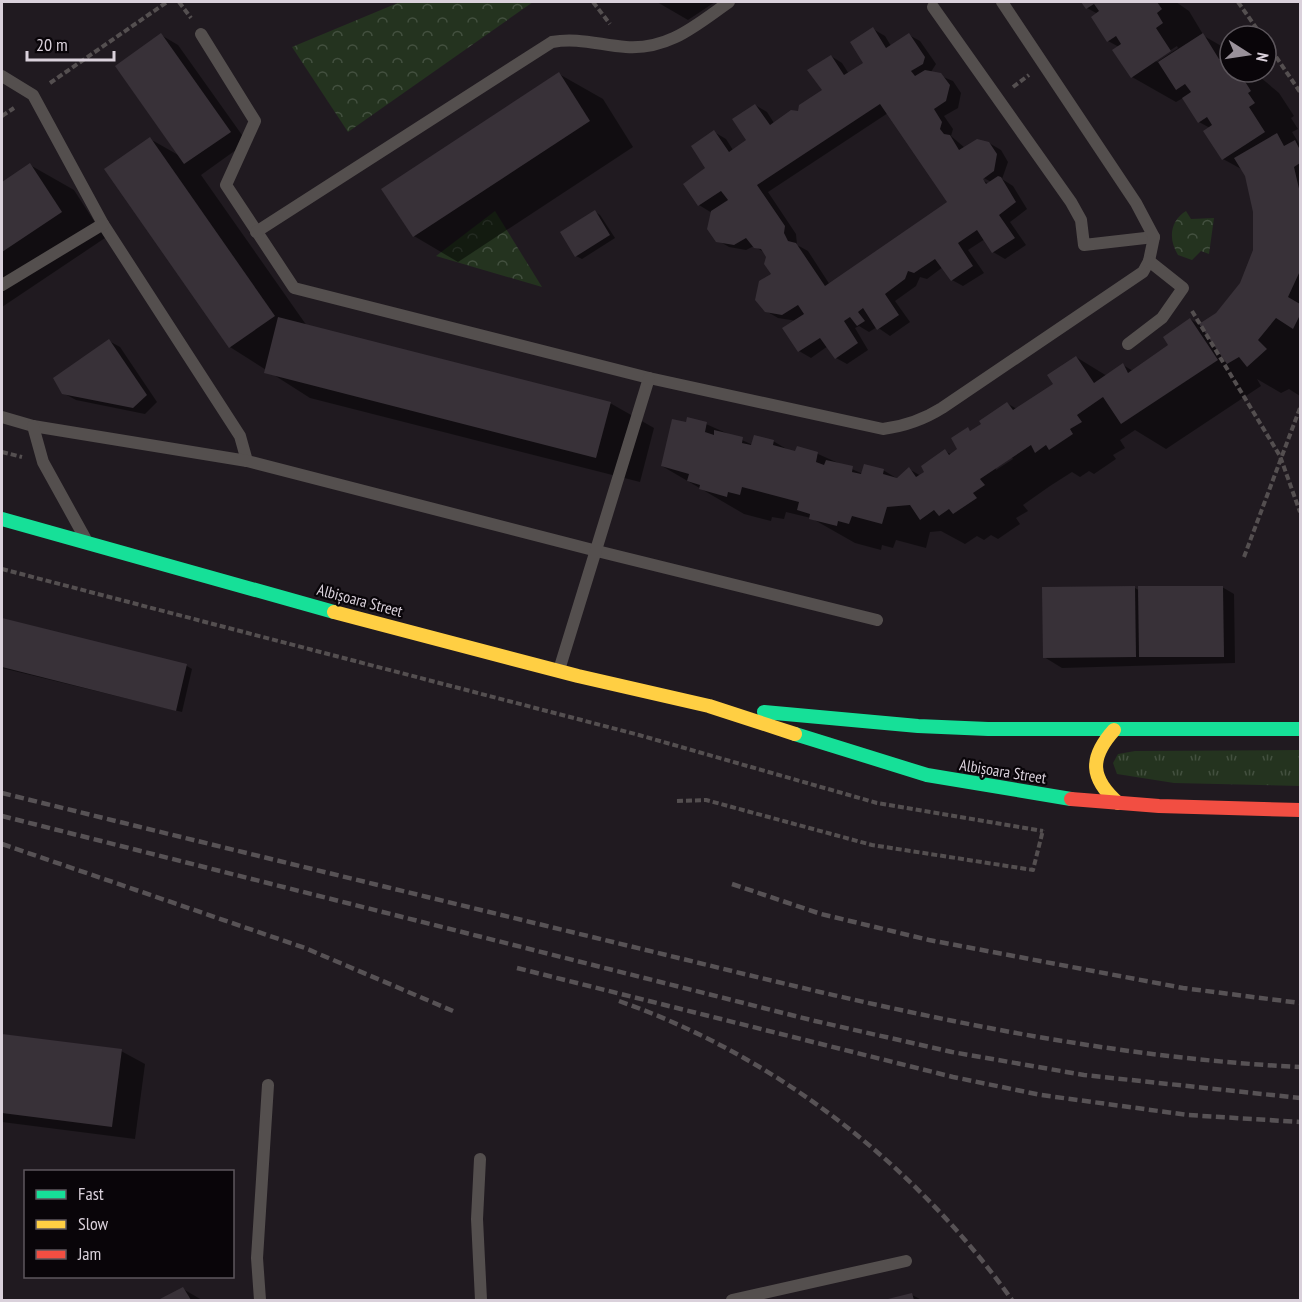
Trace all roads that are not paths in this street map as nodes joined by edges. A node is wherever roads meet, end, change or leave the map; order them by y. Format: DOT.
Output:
graph roads {
  1 [pos="729,2"];
  2 [pos="1006,3"];
  3 [pos="933,7"];
  4 [pos="201,33"];
  5 [pos="2,76"];
  6 [pos="103,224"];
  7 [pos="256,232"];
  8 [pos="1154,237"];
  9 [pos="1149,261"];
  10 [pos="2,285"];
  11 [pos="1128,344"];
  12 [pos="649,378"];
  13 [pos="2,417"];
  14 [pos="33,426"];
  15 [pos="247,460"];
  16 [pos="2,519"];
  17 [pos="88,544"];
  18 [pos="597,551"];
  19 [pos="877,620"];
  20 [pos="558,671"];
  21 [pos="712,707"];
  22 [pos="1300,729"];
  23 [pos="1114,730"];
  24 [pos="1118,803"];
  25 [pos="1300,810"];
  26 [pos="268,1085"];
  27 [pos="480,1158"];
  28 [pos="906,1261"];
  29 [pos="260,1300"];
  30 [pos="481,1300"];
  31 [pos="732,1300"];
  1 -- 7 [label="lane"];
  2 -- 8 [label="lane"];
  3 -- 8 [label="lane"];
  4 -- 7 [label="lane"];
  5 -- 6 [label="lane"];
  6 -- 10 [label="lane"];
  6 -- 15 [label="lane"];
  7 -- 12 [label="lane"];
  8 -- 9 [label="lane"];
  9 -- 11 [label="lane"];
  9 -- 12 [label="lane"];
  12 -- 18 [label="lane"];
  13 -- 14 [label="lane"];
  14 -- 15 [label="lane"];
  14 -- 17 [label="lane"];
  15 -- 18 [label="lane"];
  16 -- 17 [label="main road, Albișoara Street"];
  17 -- 20 [label="main road, Albișoara Street"];
  18 -- 19 [label="lane"];
  18 -- 20 [label="lane"];
  20 -- 21 [label="main road, Albișoara Street"];
  21 -- 23 [label="main road, Albișoara Street"];
  21 -- 24 [label="main road, Albișoara Street"];
  22 -- 23 [label="main road, Albișoara Street"];
  23 -- 24 [label="main road"];
  24 -- 25 [label="main road, Albișoara Street"];
  26 -- 29 [label="lane"];
  27 -- 30 [label="lane"];
  28 -- 31 [label="lane"];
}
